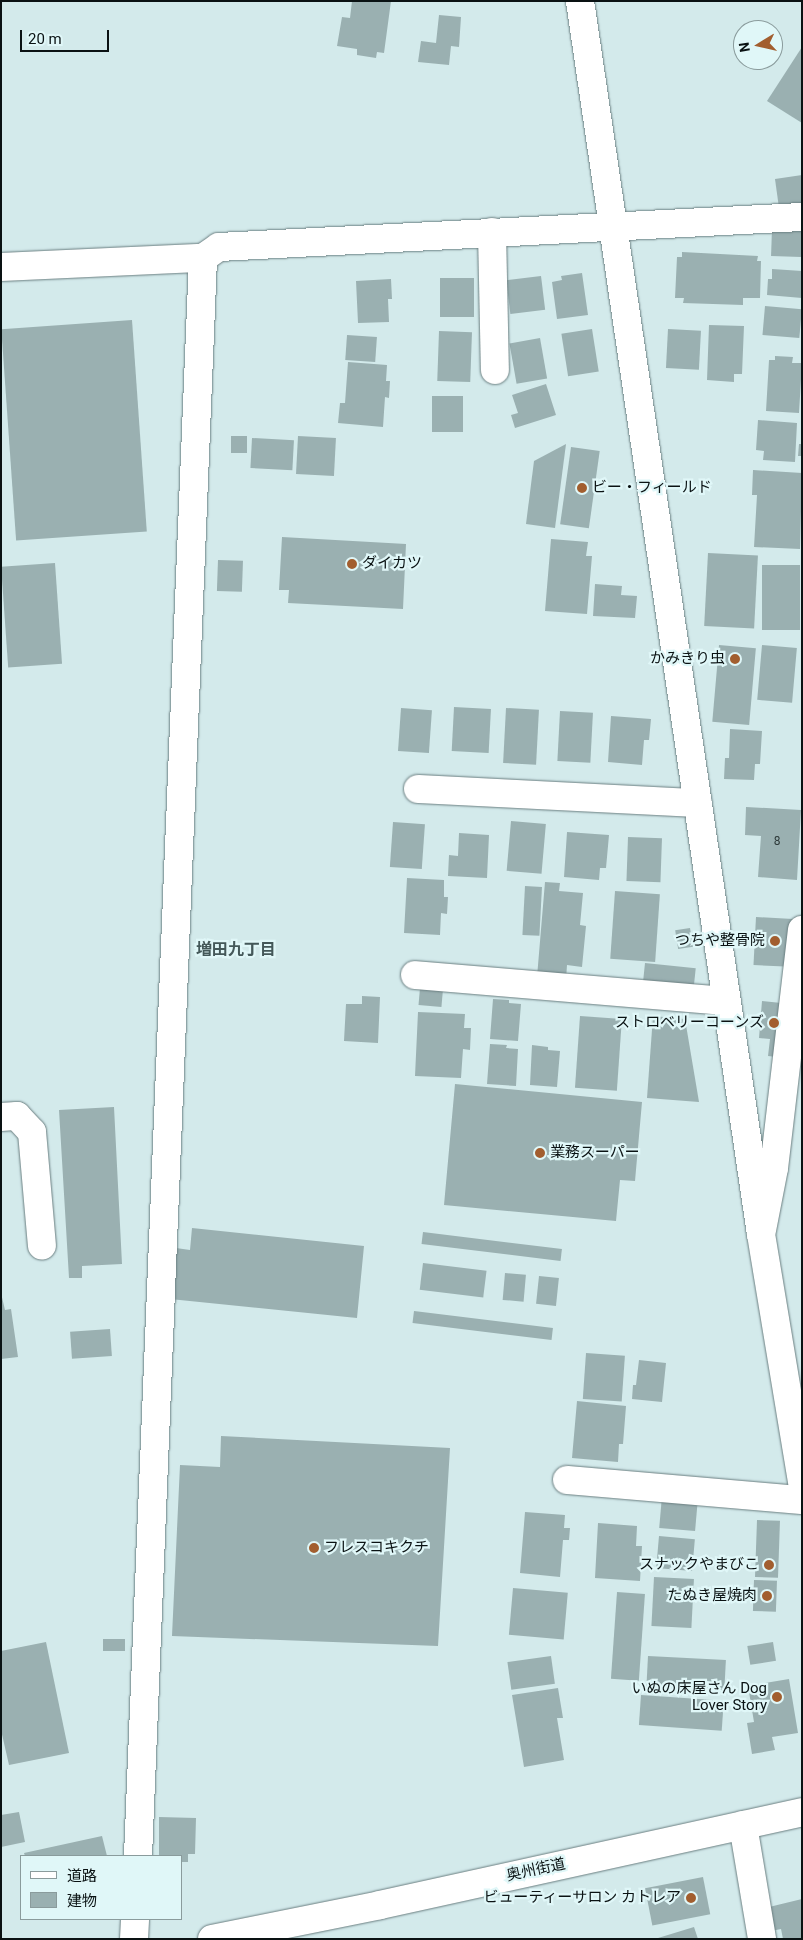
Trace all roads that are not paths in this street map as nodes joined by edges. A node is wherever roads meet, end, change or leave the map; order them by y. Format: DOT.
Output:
graph roads {
  1 [pos="580,1"];
  2 [pos="802,217"];
  3 [pos="612,225"];
  4 [pos="492,232"];
  5 [pos="203,258"];
  6 [pos="1,267"];
  7 [pos="495,370"];
  8 [pos="418,789"];
  9 [pos="698,803"];
  10 [pos="802,930"];
  11 [pos="415,975"];
  12 [pos="799,982"];
  13 [pos="726,1001"];
  14 [pos="1,1117"];
  15 [pos="761,1234"];
  16 [pos="42,1246"];
  17 [pos="796,1407"];
  18 [pos="567,1480"];
  19 [pos="802,1483"];
  20 [pos="802,1500"];
  21 [pos="802,1812"];
  22 [pos="743,1825"];
  23 [pos="138,1855"];
  24 [pos="135,1920"];
  25 [pos="134,1939"];
  26 [pos="212,1939"];
  27 [pos="762,1939"];
  1 -- 3 [label="street"];
  2 -- 3 [label="street"];
  3 -- 4 [label="street"];
  3 -- 9 [label="street"];
  4 -- 5 [label="street"];
  4 -- 7 [label="street"];
  5 -- 6 [label="street"];
  5 -- 23 [label="street"];
  8 -- 9 [label="street"];
  9 -- 13 [label="street"];
  10 -- 12 [label="street"];
  11 -- 13 [label="street"];
  12 -- 15 [label="street"];
  13 -- 15 [label="street"];
  14 -- 16 [label="street"];
  15 -- 17 [label="street"];
  17 -- 19 [label="street"];
  18 -- 20 [label="street"];
  21 -- 22 [label="street, 奥州街道"];
  22 -- 26 [label="street, 奥州街道"];
  22 -- 27 [label="street"];
  24 -- 25 [label="street"];
}
